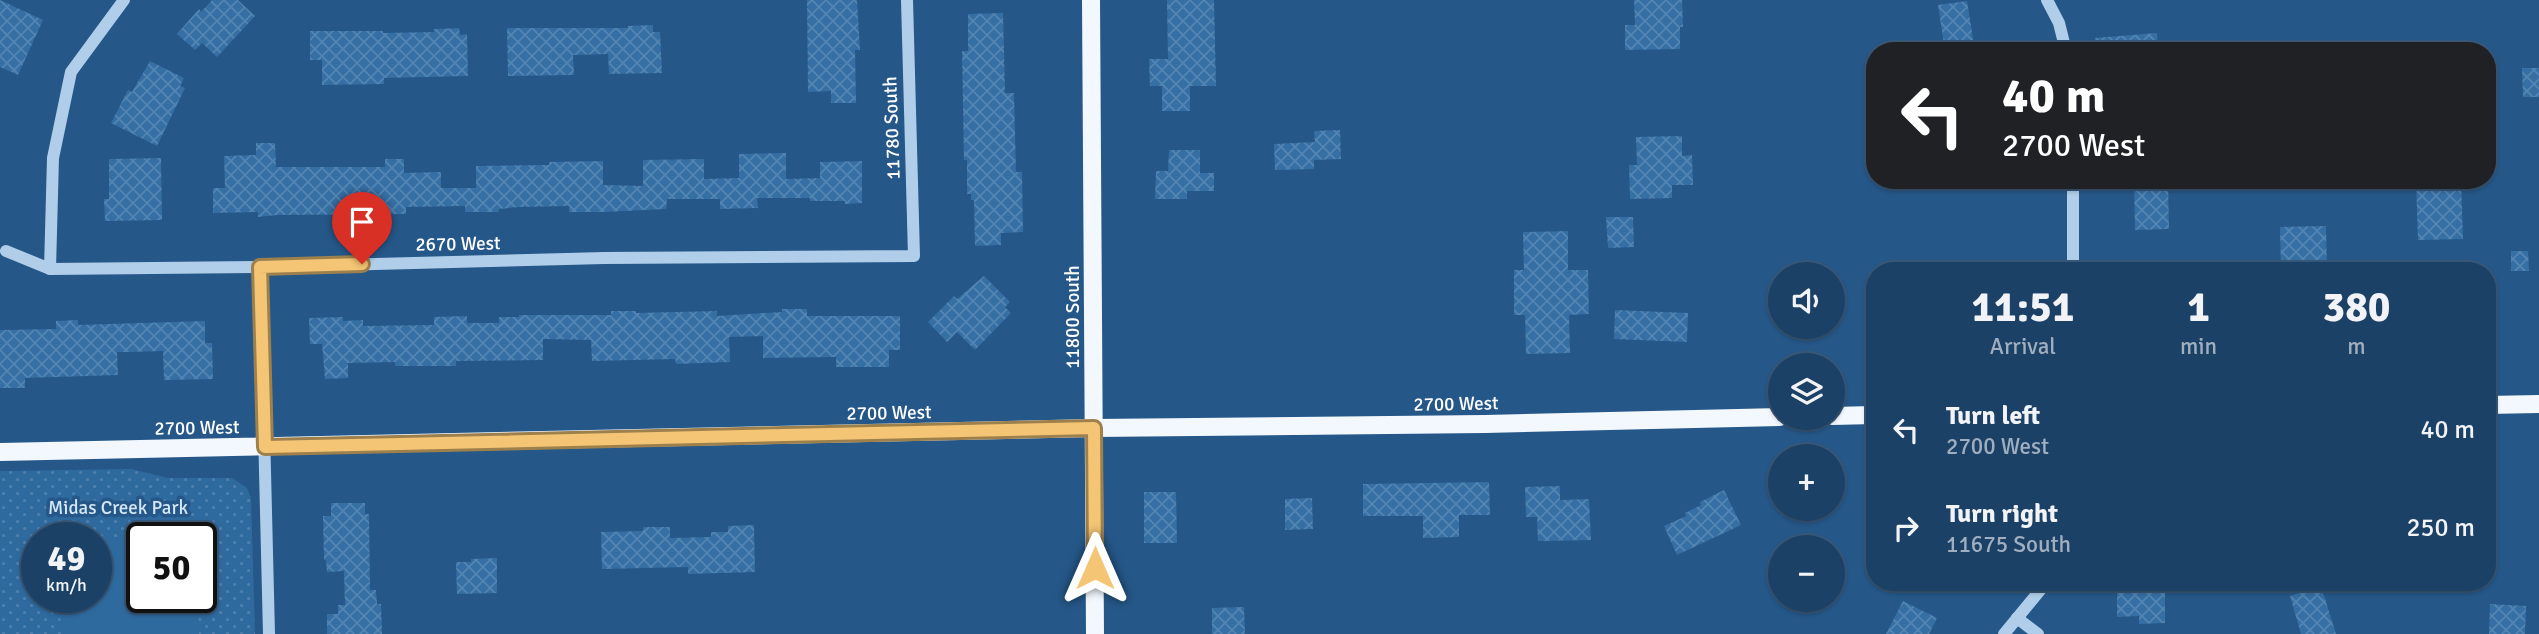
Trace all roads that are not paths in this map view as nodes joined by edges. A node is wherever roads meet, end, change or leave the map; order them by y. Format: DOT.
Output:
graph roads {
  1 [pos="124,0"];
  2 [pos="907,0"];
  3 [pos="1091,0"];
  4 [pos="2047,0"];
  5 [pos="2064,42"];
  6 [pos="2073,189"];
  7 [pos="6,251"];
  8 [pos="914,256"];
  9 [pos="2073,262"];
  10 [pos="260,267"];
  11 [pos="50,269"];
  12 [pos="2539,404"];
  13 [pos="2496,405"];
  14 [pos="1866,415"];
  15 [pos="1845,416"];
  16 [pos="1768,417"];
  17 [pos="1094,428"];
  18 [pos="265,447"];
  19 [pos="0,452"];
  20 [pos="2039,591"];
  21 [pos="2017,618"];
  22 [pos="269,634"];
  23 [pos="1095,634"];
  24 [pos="2004,634"];
  25 [pos="2038,634"];
  1 -- 11 [label="street"];
  2 -- 8 [label="street, 11780 South"];
  3 -- 17 [label="main road, 11800 South"];
  4 -- 5 [label="street"];
  6 -- 9 [label="street"];
  7 -- 11 [label="street, 2670 West"];
  8 -- 10 [label="street, 2670 West"];
  10 -- 11 [label="street, 2670 West"];
  10 -- 18 [label="street"];
  12 -- 13 [label="main road"];
  14 -- 15 [label="main road"];
  16 -- 17 [label="main road, 2700 West"];
  17 -- 18 [label="main road, 2700 West"];
  17 -- 23 [label="main road, 11800 South"];
  18 -- 19 [label="main road, 2700 West"];
  18 -- 22 [label="street"];
  20 -- 21 [label="street"];
  21 -- 24 [label="street"];
  21 -- 25 [label="street"];
}
